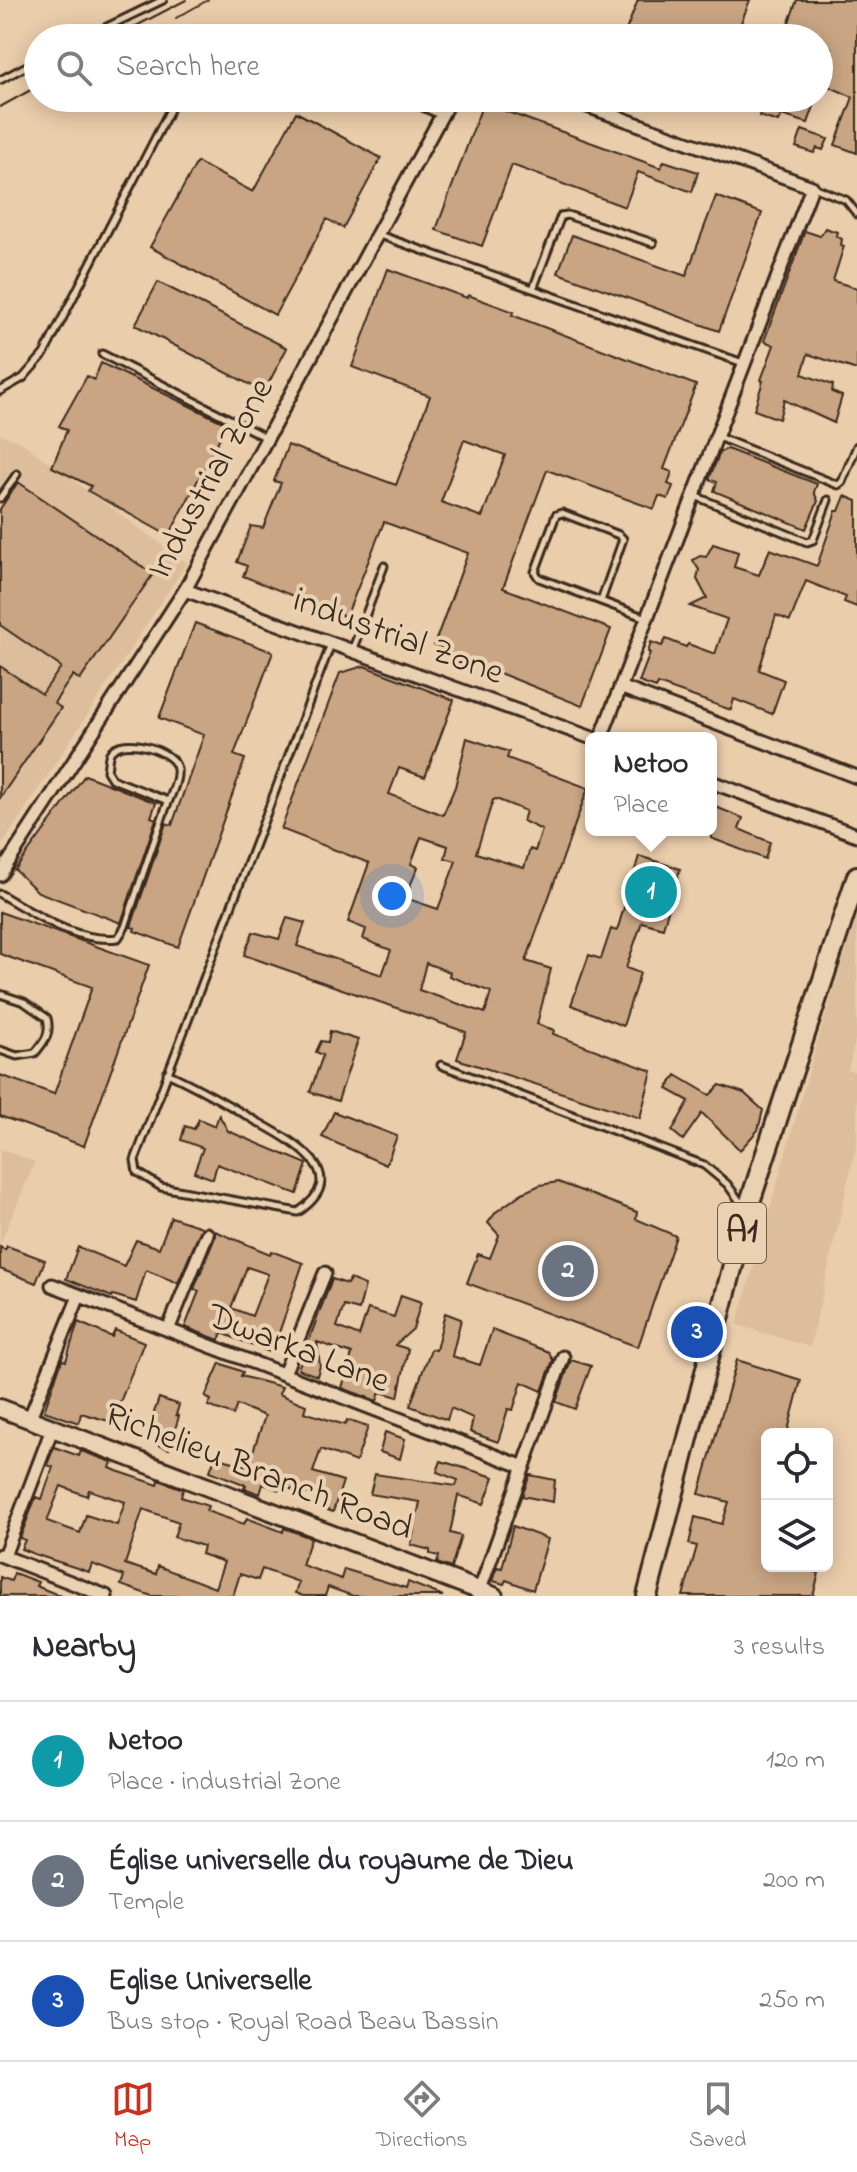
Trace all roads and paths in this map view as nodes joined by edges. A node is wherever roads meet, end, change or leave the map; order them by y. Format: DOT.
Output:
graph roads {
  1 [pos="163,0"];
  2 [pos="113,24"];
  3 [pos="24,67"];
  4 [pos="0,80"];
  5 [pos="169,112"];
  6 [pos="433,112"];
  7 [pos="444,112"];
  8 [pos="604,112"];
  9 [pos="442,116"];
  10 [pos="812,187"];
  11 [pos="857,214"];
  12 [pos="378,234"];
  13 [pos="653,243"];
  14 [pos="533,289"];
  15 [pos="102,354"];
  16 [pos="744,363"];
  17 [pos="0,391"];
  18 [pos="717,437"];
  19 [pos="267,438"];
  20 [pos="857,446"];
  21 [pos="17,474"];
  22 [pos="695,496"];
  23 [pos="0,498"];
  24 [pos="828,500"];
  25 [pos="384,566"];
  26 [pos="185,590"];
  27 [pos="601,601"];
  28 [pos="647,618"];
  29 [pos="332,643"];
  30 [pos="352,651"];
  31 [pos="620,687"];
  32 [pos="603,732"];
  33 [pos="585,735"];
  34 [pos="857,777"];
  35 [pos="717,784"];
  36 [pos="168,801"];
  37 [pos="857,835"];
  38 [pos="2,866"];
  39 [pos="857,876"];
  40 [pos="0,894"];
  41 [pos="0,994"];
  42 [pos="0,1050"];
  43 [pos="441,1065"];
  44 [pos="167,1073"];
  45 [pos="747,1211"];
  46 [pos="207,1234"];
  47 [pos="325,1273"];
  48 [pos="52,1285"];
  49 [pos="79,1296"];
  50 [pos="168,1330"];
  51 [pos="563,1357"];
  52 [pos="284,1374"];
  53 [pos="0,1408"];
  54 [pos="29,1420"];
  55 [pos="52,1429"];
  56 [pos="524,1467"];
  57 [pos="2,1555"];
  58 [pos="483,1594"];
  59 [pos="106,1596"];
  60 [pos="647,1596"];
  1 -- 2 [label="lane"];
  3 -- 4 [label="lane"];
  5 -- 17 [label="lane"];
  6 -- 9 [label="lane"];
  7 -- 9 [label="street, Industrial Zone"];
  8 -- 10 [label="street"];
  9 -- 12 [label="street, Industrial Zone"];
  10 -- 11 [label="lane"];
  10 -- 16 [label="street"];
  12 -- 14 [label="lane"];
  12 -- 19 [label="street, Industrial Zone"];
  13 -- 14 [label="lane"];
  14 -- 16 [label="lane"];
  15 -- 19 [label="lane"];
  16 -- 18 [label="street"];
  18 -- 20 [label="lane"];
  18 -- 22 [label="street"];
  19 -- 26 [label="street, Industrial Zone"];
  21 -- 23 [label="lane"];
  22 -- 24 [label="lane"];
  22 -- 28 [label="street"];
  25 -- 30 [label="lane"];
  26 -- 29 [label="street, industrial Zone"];
  26 -- 38 [label="street, Industrial Zone"];
  27 -- 27 [label="lane"];
  27 -- 28 [label="lane"];
  28 -- 31 [label="street"];
  29 -- 30 [label="street, industrial Zone"];
  29 -- 44 [label="lane"];
  30 -- 33 [label="street, industrial Zone"];
  31 -- 32 [label="street"];
  31 -- 34 [label="street"];
  35 -- 37 [label="street"];
  36 -- 36 [label="lane"];
  36 -- 40 [label="lane"];
  39 -- 45 [label="main road, A1"];
  41 -- 42 [label="lane"];
  43 -- 45 [label="lane"];
  44 -- 44 [label="lane"];
  45 -- 60 [label="main road, A1"];
  46 -- 50 [label="street"];
  47 -- 52 [label="street"];
  48 -- 49 [label="street, Dwarka Lane"];
  49 -- 50 [label="street, Dwarka Lane"];
  49 -- 54 [label="street"];
  50 -- 52 [label="street, Dwarka Lane"];
  51 -- 56 [label="street"];
  52 -- 56 [label="street, Dwarka Lane"];
  53 -- 54 [label="main road, Richelieu Branch Road"];
  54 -- 55 [label="main road, Richelieu Branch Road"];
  55 -- 57 [label="street"];
  55 -- 58 [label="main road, Richelieu Branch Road"];
  56 -- 58 [label="street"];
  57 -- 59 [label="street"];
}
